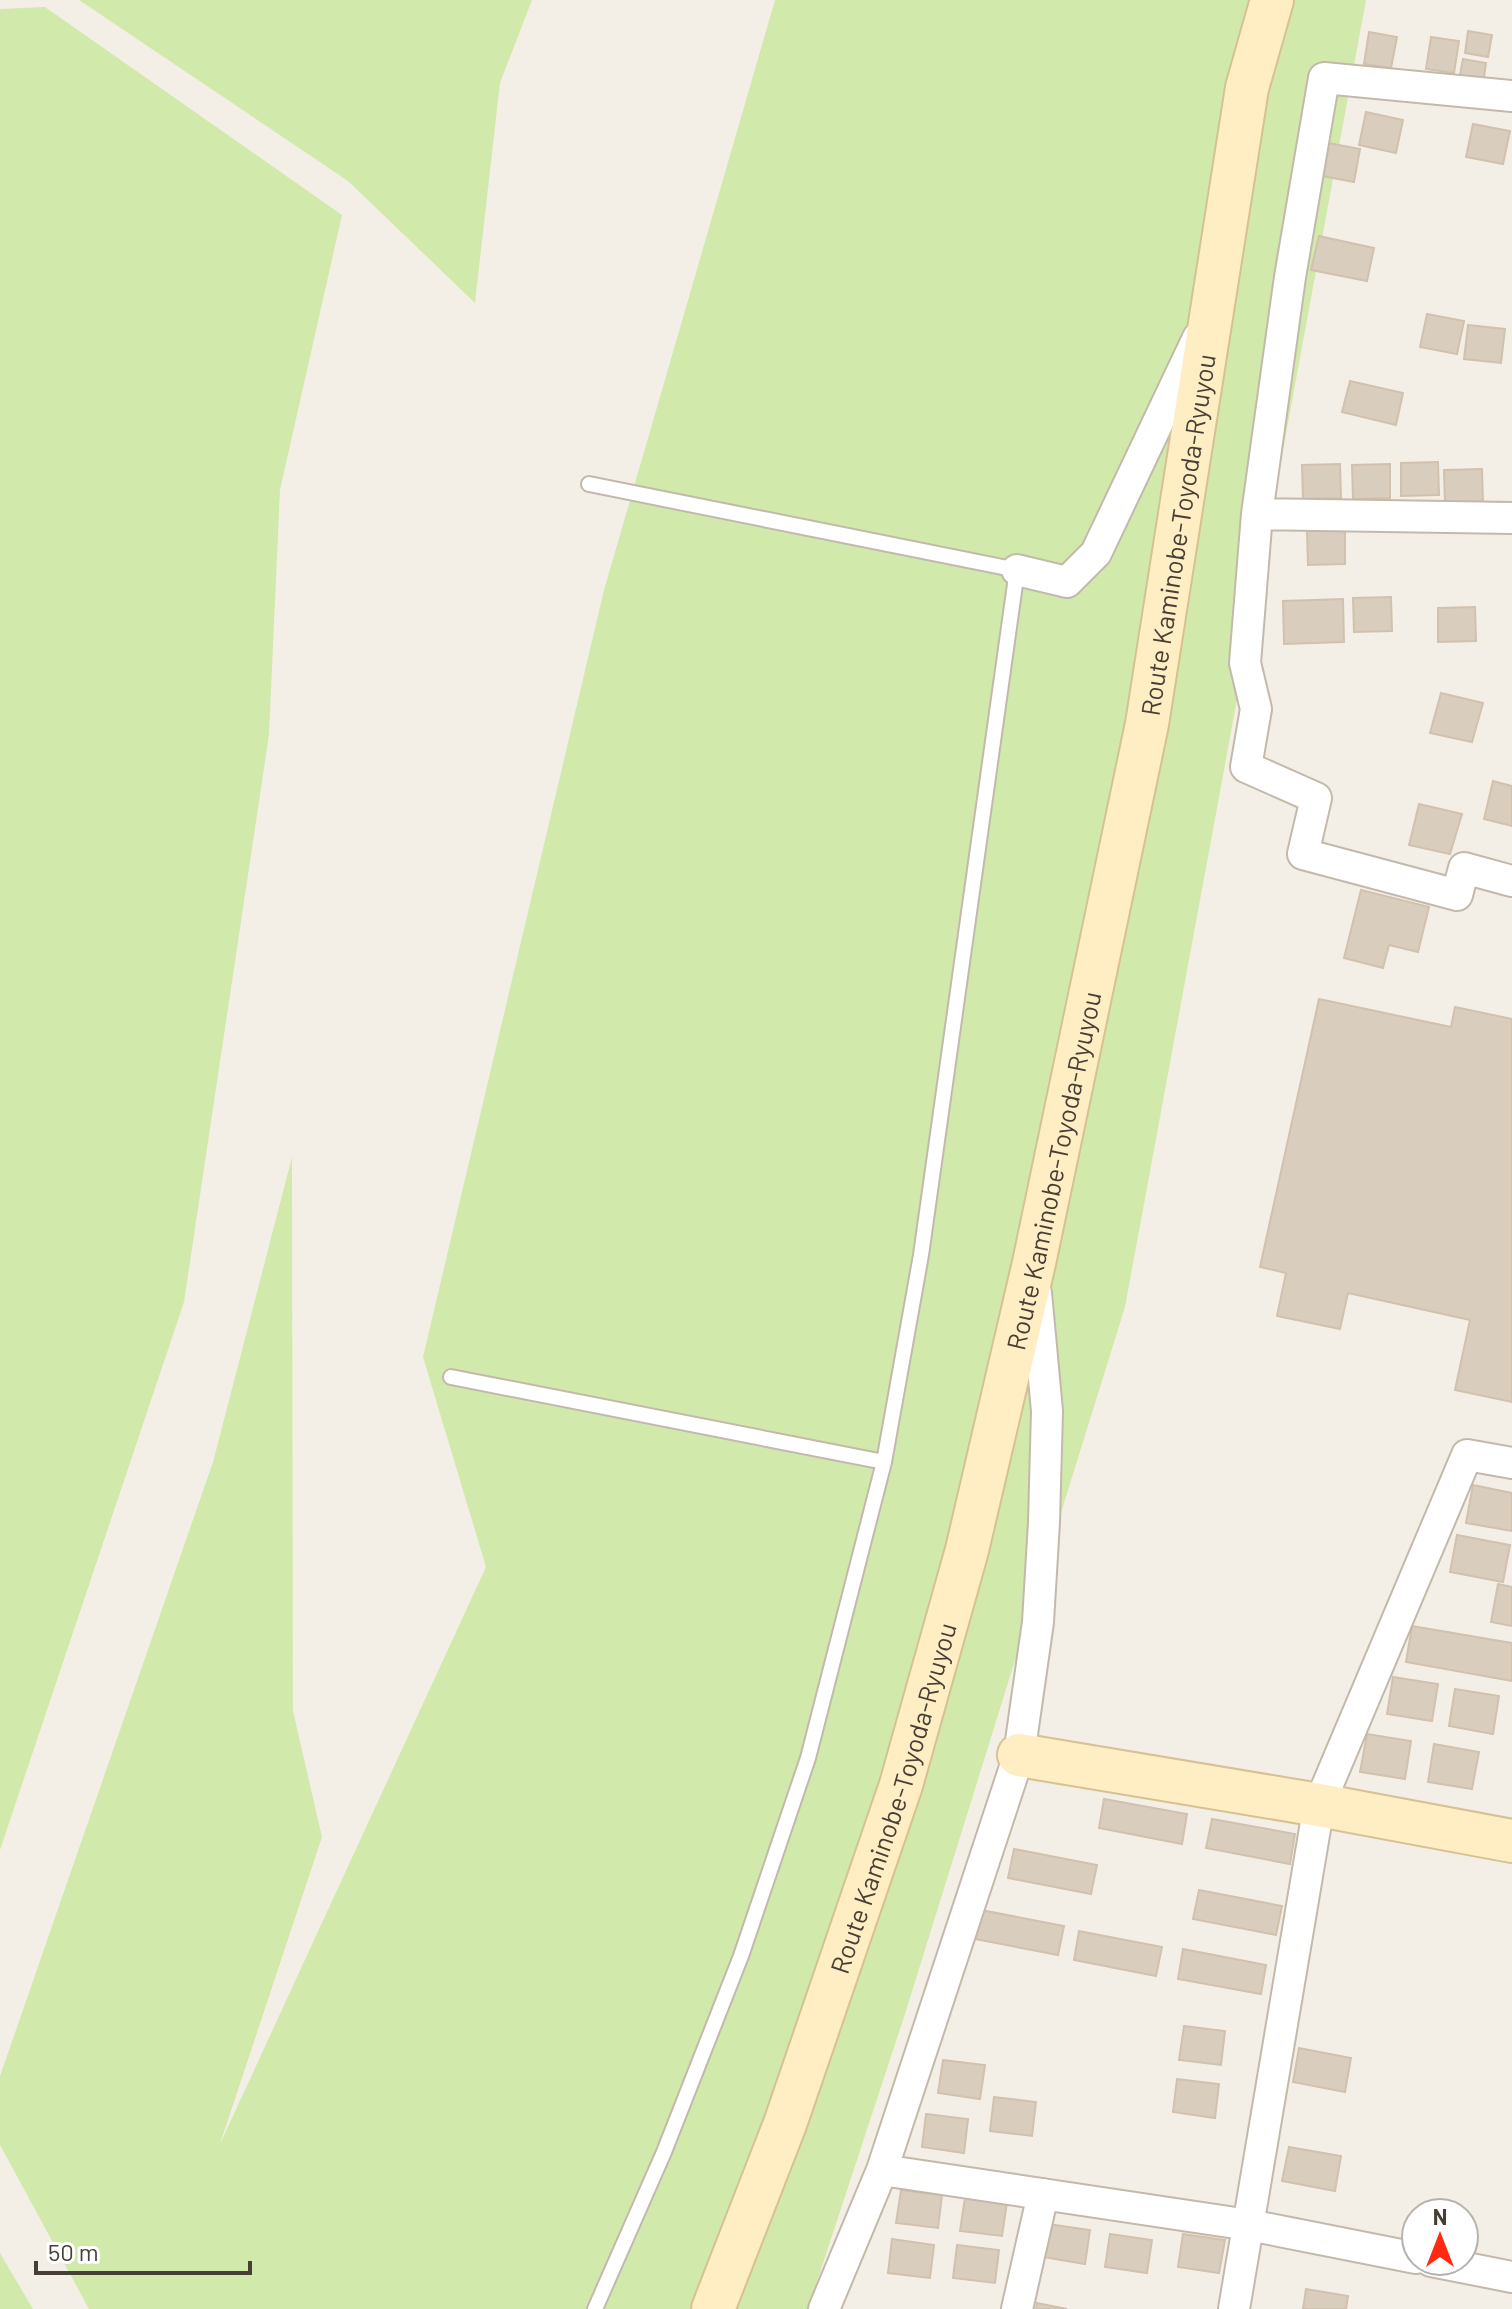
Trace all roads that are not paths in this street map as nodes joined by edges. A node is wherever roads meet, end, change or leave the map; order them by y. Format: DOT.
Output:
graph roads {
  1 [pos="1272,0"];
  2 [pos="1512,96"];
  3 [pos="1215,296"];
  4 [pos="589,484"];
  5 [pos="1257,514"];
  6 [pos="1512,518"];
  7 [pos="1017,570"];
  8 [pos="1512,881"];
  9 [pos="1034,1263"];
  10 [pos="451,1377"];
  11 [pos="884,1462"];
  12 [pos="1512,1463"];
  13 [pos="1019,1755"];
  14 [pos="1319,1805"];
  15 [pos="1512,1841"];
  16 [pos="882,2170"];
  17 [pos="1043,2194"];
  18 [pos="1249,2225"];
  19 [pos="1400,2255"];
  20 [pos="1480,2271"];
  21 [pos="1512,2277"];
  22 [pos="595,2309"];
  23 [pos="713,2309"];
  24 [pos="824,2309"];
  25 [pos="1017,2309"];
  26 [pos="1234,2309"];
  1 -- 3 [label="main road, Route Kaminobe-Toyoda-Ryuyou"];
  2 -- 5 [label="street"];
  3 -- 7 [label="street"];
  3 -- 9 [label="main road, Route Kaminobe-Toyoda-Ryuyou"];
  4 -- 7 [label="lane"];
  5 -- 6 [label="street"];
  5 -- 8 [label="street"];
  7 -- 11 [label="lane"];
  9 -- 13 [label="street"];
  9 -- 23 [label="main road, Route Kaminobe-Toyoda-Ryuyou"];
  10 -- 11 [label="lane"];
  11 -- 22 [label="lane"];
  12 -- 14 [label="street"];
  13 -- 14 [label="main road"];
  13 -- 16 [label="street"];
  14 -- 15 [label="main road"];
  14 -- 18 [label="street"];
  16 -- 17 [label="street"];
  16 -- 24 [label="street"];
  17 -- 18 [label="street"];
  17 -- 25 [label="street"];
  18 -- 19 [label="street"];
  18 -- 26 [label="street"];
  20 -- 21 [label="street"];
}
